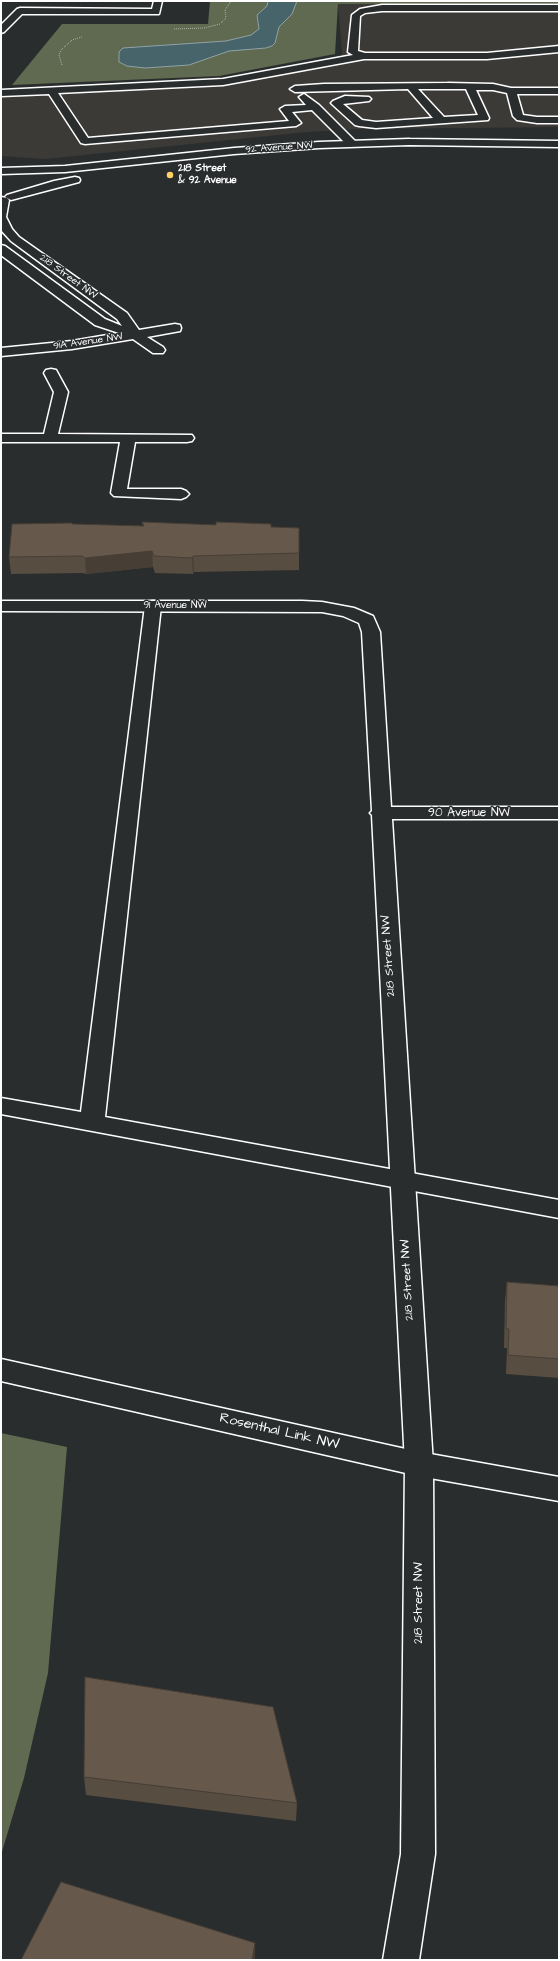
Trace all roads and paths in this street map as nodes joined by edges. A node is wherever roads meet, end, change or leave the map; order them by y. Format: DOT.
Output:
graph roads {
  1 [pos="26,1"];
  2 [pos="158,1"];
  3 [pos="231,1"];
  4 [pos="559,8"];
  5 [pos="20,11"];
  6 [pos="172,28"];
  7 [pos="1,30"];
  8 [pos="86,36"];
  9 [pos="559,49"];
  10 [pos="364,56"];
  11 [pos="62,67"];
  12 [pos="279,72"];
  13 [pos="295,89"];
  14 [pos="52,91"];
  15 [pos="511,91"];
  16 [pos="559,92"];
  17 [pos="1,93"];
  18 [pos="416,93"];
  19 [pos="474,96"];
  20 [pos="376,99"];
  21 [pos="406,99"];
  22 [pos="465,102"];
  23 [pos="432,104"];
  24 [pos="315,107"];
  25 [pos="443,108"];
  26 [pos="441,120"];
  27 [pos="559,120"];
  28 [pos="91,125"];
  29 [pos="75,126"];
  30 [pos="351,143"];
  31 [pos="559,144"];
  32 [pos="559,152"];
  33 [pos="450,153"];
  34 [pos="196,166"];
  35 [pos="1,171"];
  36 [pos="104,176"];
  37 [pos="1,177"];
  38 [pos="84,179"];
  39 [pos="5,199"];
  40 [pos="1,217"];
  41 [pos="1,249"];
  42 [pos="175,328"];
  43 [pos="136,335"];
  44 [pos="158,350"];
  45 [pos="1,352"];
  46 [pos="51,373"];
  47 [pos="1,438"];
  48 [pos="50,438"];
  49 [pos="128,438"];
  50 [pos="187,438"];
  51 [pos="181,494"];
  52 [pos="1,606"];
  53 [pos="153,606"];
  54 [pos="348,612"];
  55 [pos="380,812"];
  56 [pos="559,813"];
  57 [pos="1,1106"];
  58 [pos="92,1122"];
  59 [pos="402,1179"];
  60 [pos="559,1208"];
  61 [pos="1,1370"];
  62 [pos="419,1464"];
  63 [pos="559,1489"];
  64 [pos="401,1960"];
  1 -- 5 [label="street"];
  2 -- 5 [label="street"];
  3 -- 6 [label="path"];
  4 -- 10 [label="street"];
  5 -- 7 [label="street"];
  8 -- 11 [label="path"];
  9 -- 10 [label="street"];
  10 -- 12 [label="street"];
  12 -- 13 [label="street"];
  12 -- 14 [label="street"];
  13 -- 18 [label="street"];
  13 -- 24 [label="street"];
  14 -- 17 [label="street"];
  14 -- 29 [label="street"];
  15 -- 16 [label="street"];
  15 -- 19 [label="street"];
  15 -- 27 [label="street"];
  18 -- 19 [label="street"];
  18 -- 21 [label="street"];
  18 -- 23 [label="street"];
  19 -- 22 [label="street"];
  19 -- 26 [label="street"];
  20 -- 26 [label="street"];
  23 -- 25 [label="street"];
  23 -- 26 [label="street"];
  24 -- 29 [label="street"];
  24 -- 30 [label="street"];
  28 -- 29 [label="street"];
  30 -- 31 [label="street, 92 Avenue NW"];
  30 -- 35 [label="street, 92 Avenue NW"];
  32 -- 33 [label="street"];
  34 -- 36 [label="street"];
  37 -- 39 [label="street"];
  38 -- 39 [label="street"];
  39 -- 40 [label="street, 218 Street NW"];
  40 -- 43 [label="street, 218 Street NW"];
  41 -- 43 [label="street, 218 Street NW"];
  42 -- 43 [label="street, 91A Avenue NW"];
  43 -- 44 [label="street, 218 Street NW"];
  43 -- 45 [label="street, 91A Avenue NW"];
  46 -- 48 [label="street"];
  47 -- 48 [label="street"];
  48 -- 49 [label="street"];
  49 -- 50 [label="street"];
  49 -- 51 [label="street"];
  52 -- 53 [label="street, 91 Avenue NW"];
  53 -- 54 [label="street, 91 Avenue NW"];
  53 -- 58 [label="street"];
  54 -- 55 [label="street, 218 Street NW"];
  55 -- 56 [label="street, 90 Avenue NW"];
  55 -- 59 [label="street, 218 Street NW"];
  57 -- 58 [label="street"];
  58 -- 59 [label="street"];
  59 -- 60 [label="street"];
  59 -- 62 [label="street, 218 Street NW"];
  61 -- 62 [label="street, Rosenthal Link NW"];
  62 -- 63 [label="street, Rosenthal Link NW"];
  62 -- 64 [label="street, 218 Street NW"];
}
